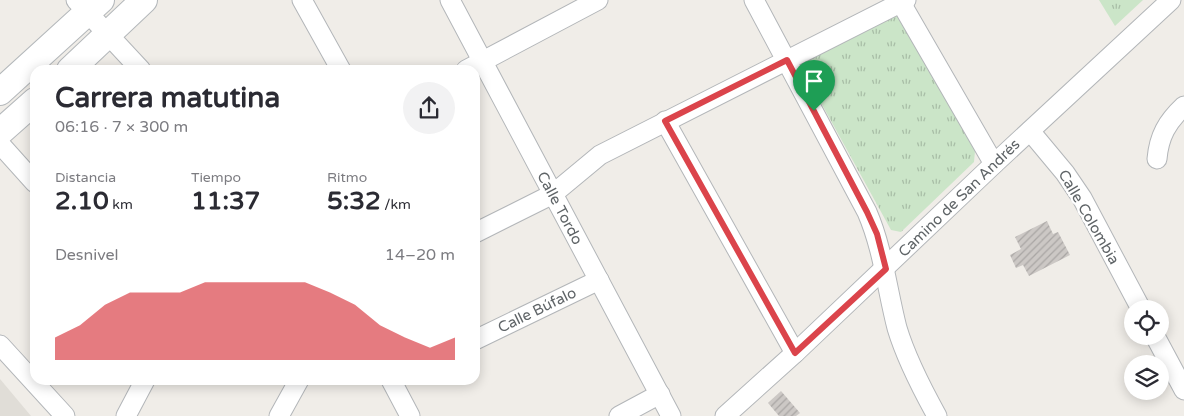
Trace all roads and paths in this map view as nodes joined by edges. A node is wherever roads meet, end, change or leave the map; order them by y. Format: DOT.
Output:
graph roads {
  1 [pos="144,0"];
  2 [pos="302,0"];
  3 [pos="450,0"];
  4 [pos="598,0"];
  5 [pos="754,0"];
  6 [pos="1171,0"];
  7 [pos="904,1"];
  8 [pos="89,5"];
  9 [pos="108,36"];
  10 [pos="787,60"];
  11 [pos="76,65"];
  12 [pos="136,65"];
  13 [pos="338,65"];
  14 [pos="474,65"];
  15 [pos="476,65"];
  16 [pos="480,76"];
  17 [pos="0,92"];
  18 [pos="30,105"];
  19 [pos="1184,106"];
  20 [pos="665,121"];
  21 [pos="1030,131"];
  22 [pos="0,132"];
  23 [pos="0,144"];
  24 [pos="1157,159"];
  25 [pos="994,164"];
  26 [pos="30,177"];
  27 [pos="553,194"];
  28 [pos="480,230"];
  29 [pos="886,269"];
  30 [pos="599,280"];
  31 [pos="1136,300"];
  32 [pos="480,338"];
  33 [pos="0,345"];
  34 [pos="1160,345"];
  35 [pos="795,353"];
  36 [pos="30,378"];
  37 [pos="36,385"];
  38 [pos="143,385"];
  39 [pos="296,385"];
  40 [pos="394,385"];
  41 [pos="1184,390"];
  42 [pos="660,394"];
  43 [pos="64,416"];
  44 [pos="126,416"];
  45 [pos="279,416"];
  46 [pos="410,416"];
  47 [pos="619,416"];
  48 [pos="671,416"];
  49 [pos="725,416"];
  50 [pos="938,416"];
  1 -- 9 [label="street"];
  2 -- 13 [label="street"];
  3 -- 14 [label="street, Calle Tordo"];
  4 -- 15 [label="street"];
  5 -- 10 [label="street"];
  6 -- 21 [label="street, Camino de San Andrés"];
  7 -- 10 [label="street"];
  7 -- 25 [label="street"];
  8 -- 9 [label="street"];
  8 -- 17 [label="street"];
  9 -- 11 [label="street"];
  9 -- 12 [label="street"];
  10 -- 20 [label="street"];
  10 -- 29 [label="street"];
  16 -- 27 [label="street, Calle Tordo"];
  18 -- 22 [label="street"];
  19 -- 24 [label="street"];
  20 -- 27 [label="street"];
  20 -- 35 [label="street"];
  21 -- 25 [label="street, Camino de San Andrés"];
  21 -- 31 [label="street, Calle Colombia"];
  23 -- 26 [label="street"];
  25 -- 29 [label="street, Camino de San Andrés"];
  27 -- 28 [label="street"];
  27 -- 30 [label="street, Calle Tordo"];
  29 -- 35 [label="street, Camino de San Andrés"];
  29 -- 50 [label="street"];
  30 -- 32 [label="street, Calle Búfalo"];
  30 -- 42 [label="street, Calle Tordo"];
  33 -- 36 [label="street"];
  34 -- 41 [label="street"];
  35 -- 49 [label="street, Camino de San Andrés"];
  37 -- 43 [label="street"];
  38 -- 44 [label="street"];
  39 -- 45 [label="street"];
  40 -- 46 [label="street"];
  42 -- 47 [label="street"];
  42 -- 48 [label="street, Calle Tordo"];
}
